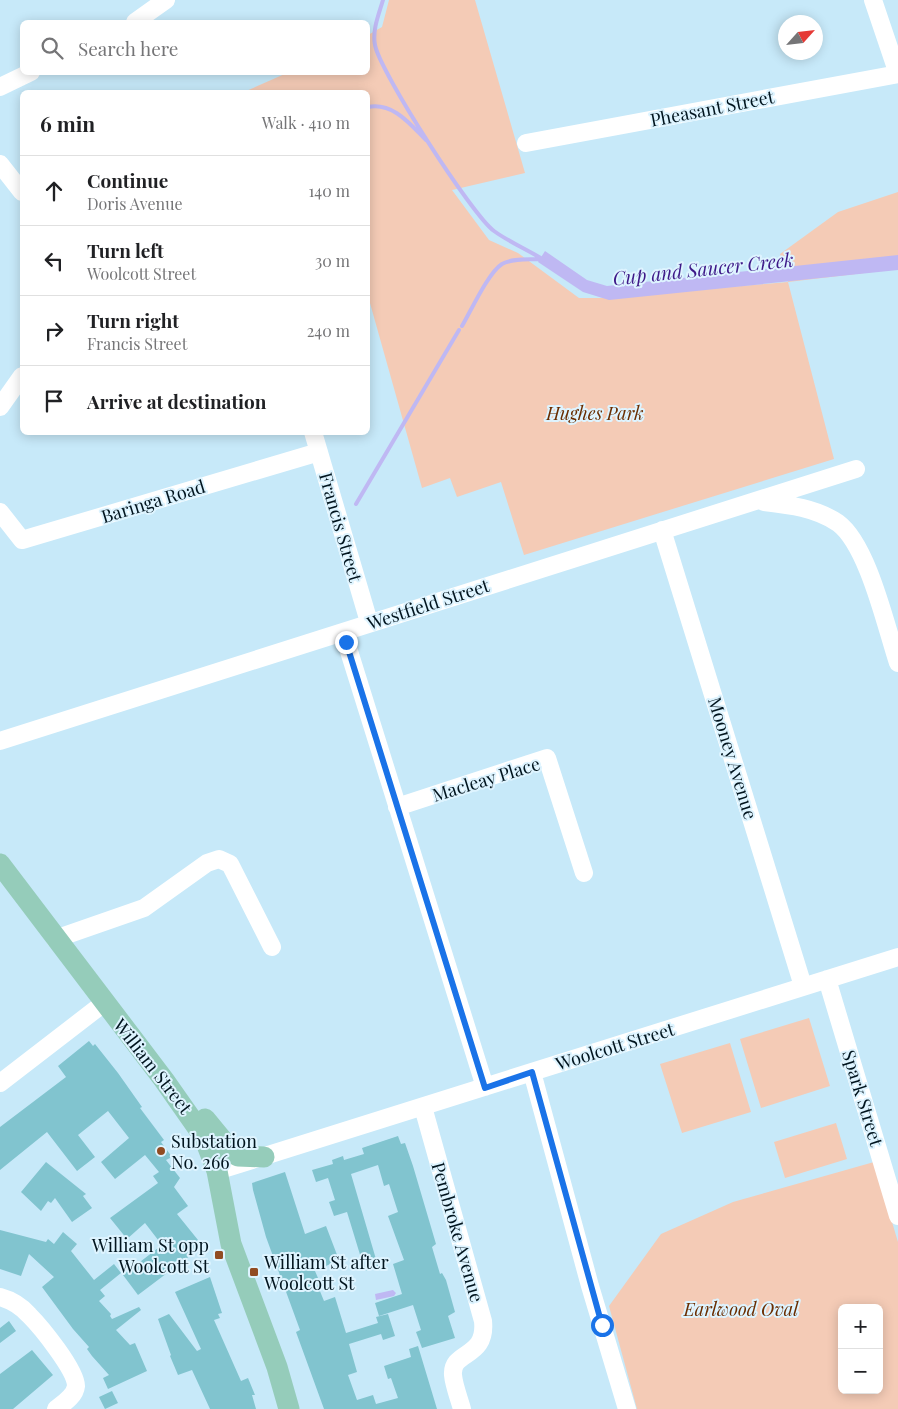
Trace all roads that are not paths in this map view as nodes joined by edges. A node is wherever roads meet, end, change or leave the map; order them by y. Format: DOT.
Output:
graph roads {
  1 [pos="166,0"];
  2 [pos="873,0"];
  3 [pos="138,20"];
  4 [pos="898,74"];
  5 [pos="24,75"];
  6 [pos="0,86"];
  7 [pos="526,143"];
  8 [pos="0,164"];
  9 [pos="20,189"];
  10 [pos="20,379"];
  11 [pos="0,407"];
  12 [pos="314,435"];
  13 [pos="319,452"];
  14 [pos="856,469"];
  15 [pos="761,501"];
  16 [pos="0,512"];
  17 [pos="662,530"];
  18 [pos="369,622"];
  19 [pos="343,632"];
  20 [pos="898,663"];
  21 [pos="0,740"];
  22 [pos="397,807"];
  23 [pos="0,864"];
  24 [pos="584,873"];
  25 [pos="55,939"];
  26 [pos="272,947"];
  27 [pos="898,957"];
  28 [pos="827,979"];
  29 [pos="803,986"];
  30 [pos="104,1003"];
  31 [pos="532,1072"];
  32 [pos="164,1080"];
  33 [pos="0,1083"];
  34 [pos="485,1088"];
  35 [pos="423,1107"];
  36 [pos="264,1157"];
  37 [pos="216,1171"];
  38 [pos="898,1216"];
  39 [pos="0,1297"];
  40 [pos="56,1409"];
  41 [pos="290,1409"];
  42 [pos="462,1409"];
  43 [pos="626,1409"];
  1 -- 3 [label="street"];
  2 -- 4 [label="street"];
  4 -- 7 [label="street, Pheasant Street"];
  5 -- 6 [label="street"];
  8 -- 9 [label="street"];
  10 -- 11 [label="street"];
  12 -- 13 [label="street, Francis Street"];
  13 -- 16 [label="street, Baringa Road"];
  13 -- 18 [label="street, Francis Street"];
  14 -- 15 [label="street, Westfield Street"];
  15 -- 17 [label="street, Westfield Street"];
  15 -- 20 [label="street"];
  17 -- 18 [label="street, Westfield Street"];
  17 -- 29 [label="street, Mooney Avenue"];
  18 -- 19 [label="street, Westfield Street"];
  19 -- 21 [label="street, Westfield Street"];
  19 -- 22 [label="street"];
  22 -- 24 [label="street, Macleay Place"];
  22 -- 34 [label="street"];
  23 -- 25 [label="main road, William Street"];
  25 -- 26 [label="street"];
  25 -- 30 [label="main road, William Street"];
  27 -- 28 [label="street, Woolcott Street"];
  28 -- 29 [label="street, Woolcott Street"];
  28 -- 38 [label="street, Spark Street"];
  29 -- 31 [label="street, Woolcott Street"];
  30 -- 32 [label="main road, William Street"];
  30 -- 33 [label="street"];
  31 -- 34 [label="street, Woolcott Street"];
  31 -- 43 [label="street"];
  32 -- 36 [label="main road"];
  32 -- 37 [label="main road, William Street"];
  34 -- 35 [label="street, Woolcott Street"];
  35 -- 36 [label="street, Woolcott Street"];
  35 -- 42 [label="street, Pembroke Avenue"];
  36 -- 37 [label="street, Woolcott Street"];
  37 -- 41 [label="main road, William Street"];
  39 -- 40 [label="street"];
}
